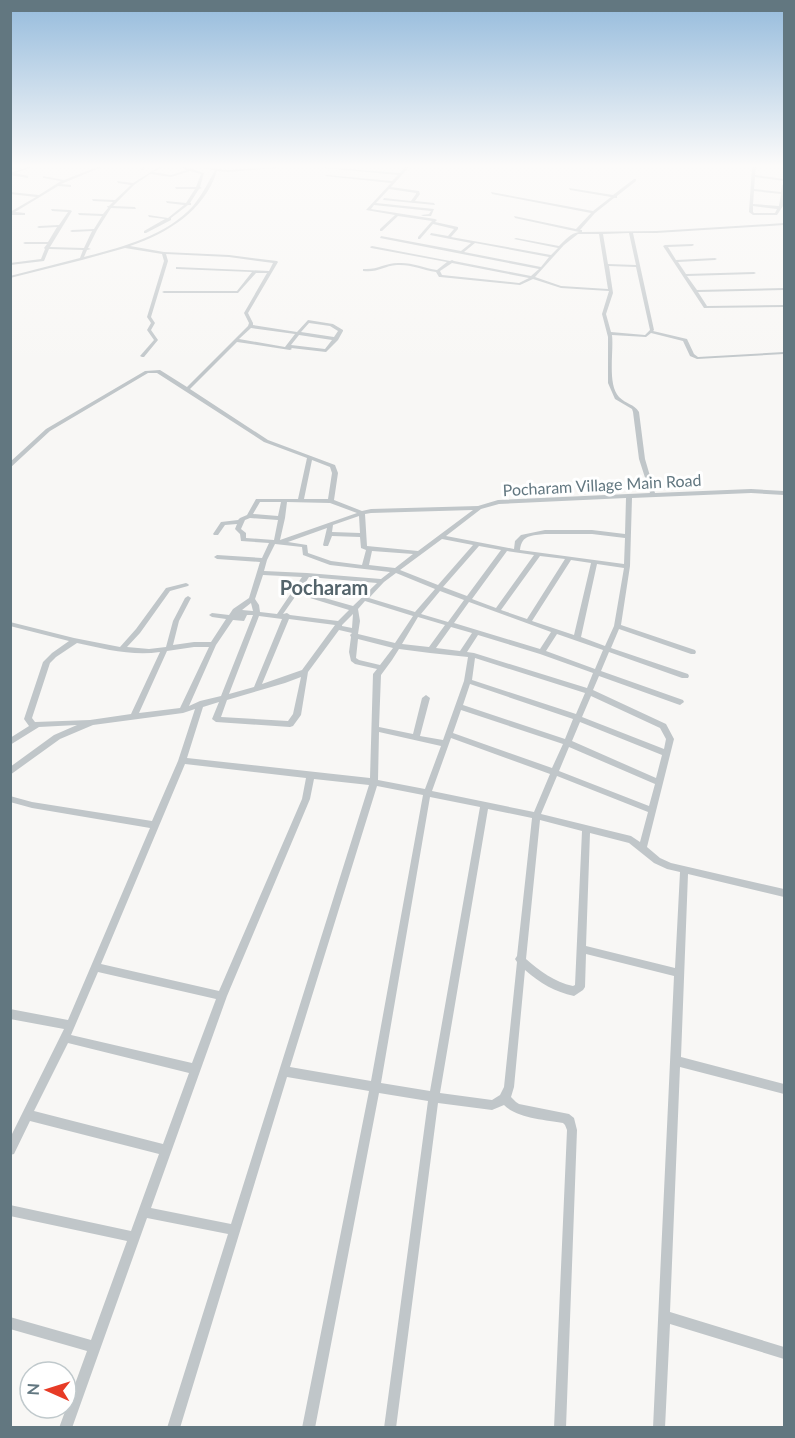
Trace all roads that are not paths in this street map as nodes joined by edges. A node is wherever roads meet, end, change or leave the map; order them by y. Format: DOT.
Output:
graph roads {
  1 [pos="54,234"];
  2 [pos="91,234"];
  3 [pos="153,234"];
  4 [pos="423,234"];
  5 [pos="431,234"];
  6 [pos="452,234"];
  7 [pos="575,234"];
  8 [pos="601,234"];
  9 [pos="631,234"];
  10 [pos="657,234"];
  11 [pos="381,237"];
  12 [pos="449,237"];
  13 [pos="419,238"];
  14 [pos="516,238"];
  15 [pos="474,242"];
  16 [pos="25,243"];
  17 [pos="49,243"];
  18 [pos="692,245"];
  19 [pos="122,246"];
  20 [pos="665,246"];
  21 [pos="372,247"];
  22 [pos="561,247"];
  23 [pos="46,248"];
  24 [pos="86,248"];
  25 [pos="462,252"];
  26 [pos="101,253"];
  27 [pos="164,253"];
  28 [pos="226,255"];
  29 [pos="550,256"];
  30 [pos="82,258"];
  31 [pos="715,259"];
  32 [pos="675,261"];
  33 [pos="452,262"];
  34 [pos="10,264"];
  35 [pos="606,265"];
  36 [pos="637,266"];
  37 [pos="177,268"];
  38 [pos="540,268"];
  39 [pos="222,270"];
  40 [pos="364,270"];
  41 [pos="255,271"];
  42 [pos="438,271"];
  43 [pos="269,272"];
  44 [pos="754,273"];
  45 [pos="684,275"];
  46 [pos="10,277"];
  47 [pos="531,277"];
  48 [pos="784,289"];
  49 [pos="610,290"];
  50 [pos="164,291"];
  51 [pos="697,291"];
  52 [pos="784,306"];
  53 [pos="250,326"];
  54 [pos="651,332"];
  55 [pos="298,333"];
  56 [pos="609,333"];
  57 [pos="336,339"];
  58 [pos="236,340"];
  59 [pos="287,347"];
  60 [pos="784,353"];
  61 [pos="321,354"];
  62 [pos="142,356"];
  63 [pos="187,390"];
  64 [pos="310,458"];
  65 [pos="10,466"];
  66 [pos="784,493"];
  67 [pos="653,495"];
  68 [pos="629,496"];
  69 [pos="284,500"];
  70 [pos="301,500"];
  71 [pos="331,501"];
  72 [pos="480,508"];
  73 [pos="362,513"];
  74 [pos="249,516"];
  75 [pos="282,518"];
  76 [pos="241,522"];
  77 [pos="330,525"];
  78 [pos="216,534"];
  79 [pos="329,534"];
  80 [pos="362,535"];
  81 [pos="627,536"];
  82 [pos="442,537"];
  83 [pos="277,542"];
  84 [pos="477,544"];
  85 [pos="326,545"];
  86 [pos="505,549"];
  87 [pos="369,550"];
  88 [pos="517,551"];
  89 [pos="419,553"];
  90 [pos="538,554"];
  91 [pos="217,557"];
  92 [pos="569,558"];
  93 [pos="264,560"];
  94 [pos="595,561"];
  95 [pos="330,563"];
  96 [pos="627,566"];
  97 [pos="365,567"];
  98 [pos="394,570"];
  99 [pos="260,573"];
  100 [pos="307,575"];
  101 [pos="327,576"];
  102 [pos="382,581"];
  103 [pos="186,585"];
  104 [pos="439,588"];
  105 [pos="297,592"];
  106 [pos="188,598"];
  107 [pos="252,599"];
  108 [pos="365,599"];
  109 [pos="468,599"];
  110 [pos="355,609"];
  111 [pos="236,611"];
  112 [pos="497,611"];
  113 [pos="245,612"];
  114 [pos="257,613"];
  115 [pos="284,614"];
  116 [pos="417,614"];
  117 [pos="212,615"];
  118 [pos="230,618"];
  119 [pos="528,622"];
  120 [pos="10,624"];
  121 [pos="449,624"];
  122 [pos="338,625"];
  123 [pos="617,626"];
  124 [pos="476,632"];
  125 [pos="555,632"];
  126 [pos="354,633"];
  127 [pos="577,639"];
  128 [pos="76,640"];
  129 [pos="213,645"];
  130 [pos="396,646"];
  131 [pos="122,649"];
  132 [pos="167,650"];
  133 [pos="609,650"];
  134 [pos="430,651"];
  135 [pos="542,652"];
  136 [pos="693,652"];
  137 [pos="462,654"];
  138 [pos="472,656"];
  139 [pos="381,668"];
  140 [pos="305,672"];
  141 [pos="600,672"];
  142 [pos="685,676"];
  143 [pos="468,681"];
  144 [pos="257,688"];
  145 [pos="590,692"];
  146 [pos="426,698"];
  147 [pos="223,699"];
  148 [pos="680,702"];
  149 [pos="200,704"];
  150 [pos="459,707"];
  151 [pos="183,710"];
  152 [pos="134,716"];
  153 [pos="578,718"];
  154 [pos="92,722"];
  155 [pos="34,726"];
  156 [pos="377,729"];
  157 [pos="450,735"];
  158 [pos="416,738"];
  159 [pos="10,742"];
  160 [pos="566,742"];
  161 [pos="446,744"];
  162 [pos="666,754"];
  163 [pos="182,761"];
  164 [pos="10,772"];
  165 [pos="554,772"];
  166 [pos="311,775"];
  167 [pos="658,782"];
  168 [pos="374,783"];
  169 [pos="427,794"];
  170 [pos="10,799"];
  171 [pos="484,806"];
  172 [pos="650,810"];
  173 [pos="536,816"];
  174 [pos="155,825"];
  175 [pos="586,828"];
  176 [pos="643,847"];
  177 [pos="684,869"];
  178 [pos="784,893"];
  179 [pos="582,950"];
  180 [pos="520,959"];
  181 [pos="94,967"];
  182 [pos="679,973"];
  183 [pos="222,996"];
  184 [pos="10,1014"];
  185 [pos="70,1025"];
  186 [pos="65,1038"];
  187 [pos="675,1061"];
  188 [pos="195,1068"];
  189 [pos="284,1071"];
  190 [pos="375,1087"];
  191 [pos="784,1089"];
  192 [pos="434,1097"];
  193 [pos="506,1098"];
  194 [pos="28,1115"];
  195 [pos="10,1150"];
  196 [pos="165,1150"];
  197 [pos="10,1210"];
  198 [pos="142,1212"];
  199 [pos="234,1230"];
  200 [pos="134,1237"];
  201 [pos="664,1316"];
  202 [pos="10,1323"];
  203 [pos="94,1347"];
  204 [pos="784,1353"];
  205 [pos="65,1428"];
  206 [pos="173,1428"];
  207 [pos="308,1428"];
  208 [pos="390,1428"];
  209 [pos="560,1428"];
  210 [pos="659,1428"];
  1 -- 17 [label="street"];
  2 -- 24 [label="street"];
  3 -- 19 [label="street"];
  4 -- 13 [label="street"];
  5 -- 12 [label="street"];
  6 -- 12 [label="street"];
  7 -- 22 [label="street"];
  8 -- 35 [label="street"];
  9 -- 36 [label="street"];
  10 -- 20 [label="street"];
  11 -- 25 [label="street"];
  12 -- 15 [label="street"];
  14 -- 22 [label="street"];
  15 -- 25 [label="street"];
  15 -- 29 [label="street"];
  16 -- 17 [label="street"];
  17 -- 23 [label="street"];
  18 -- 20 [label="street"];
  19 -- 26 [label="street"];
  19 -- 27 [label="street"];
  20 -- 32 [label="street"];
  21 -- 33 [label="street"];
  22 -- 29 [label="street"];
  23 -- 24 [label="street"];
  23 -- 34 [label="street"];
  24 -- 26 [label="street"];
  24 -- 30 [label="street"];
  25 -- 33 [label="street"];
  25 -- 38 [label="street"];
  26 -- 30 [label="street"];
  27 -- 28 [label="street"];
  27 -- 62 [label="street"];
  28 -- 39 [label="street"];
  28 -- 43 [label="street"];
  29 -- 38 [label="street"];
  30 -- 46 [label="street"];
  31 -- 32 [label="street"];
  32 -- 45 [label="street"];
  33 -- 42 [label="street"];
  33 -- 47 [label="street"];
  35 -- 36 [label="street"];
  35 -- 49 [label="street"];
  36 -- 54 [label="street"];
  37 -- 39 [label="street"];
  38 -- 47 [label="street"];
  39 -- 41 [label="street"];
  40 -- 42 [label="street"];
  41 -- 43 [label="street"];
  41 -- 50 [label="street"];
  42 -- 47 [label="street"];
  43 -- 53 [label="street"];
  44 -- 45 [label="street"];
  45 -- 51 [label="street"];
  47 -- 49 [label="street"];
  48 -- 51 [label="street"];
  49 -- 56 [label="street"];
  51 -- 52 [label="street"];
  53 -- 55 [label="street"];
  53 -- 58 [label="street"];
  54 -- 56 [label="street"];
  54 -- 60 [label="street"];
  55 -- 57 [label="street"];
  55 -- 57 [label="street"];
  55 -- 59 [label="street"];
  56 -- 67 [label="street"];
  57 -- 59 [label="street"];
  58 -- 59 [label="street"];
  58 -- 63 [label="street"];
  59 -- 61 [label="street"];
  63 -- 64 [label="street"];
  63 -- 65 [label="street"];
  64 -- 70 [label="street"];
  64 -- 71 [label="street"];
  66 -- 67 [label="street, Pocharam Village Main Road"];
  67 -- 68 [label="street, Pocharam Village Main Road"];
  68 -- 72 [label="street, Pocharam Village Main Road"];
  68 -- 81 [label="street"];
  69 -- 70 [label="street"];
  69 -- 74 [label="street"];
  69 -- 75 [label="street"];
  70 -- 71 [label="street"];
  71 -- 73 [label="street"];
  72 -- 73 [label="street"];
  72 -- 82 [label="street, Pocharam Village Main Road"];
  73 -- 77 [label="street"];
  73 -- 80 [label="street"];
  74 -- 75 [label="street"];
  74 -- 76 [label="street"];
  75 -- 83 [label="street"];
  76 -- 78 [label="street"];
  76 -- 83 [label="street"];
  77 -- 79 [label="street"];
  77 -- 83 [label="street"];
  79 -- 80 [label="street"];
  79 -- 85 [label="street"];
  80 -- 87 [label="street"];
  81 -- 88 [label="street"];
  81 -- 96 [label="street"];
  82 -- 84 [label="street"];
  82 -- 89 [label="street, Pocharam Village Main Road"];
  83 -- 93 [label="street"];
  83 -- 95 [label="street"];
  84 -- 86 [label="street"];
  84 -- 104 [label="street"];
  86 -- 88 [label="street"];
  86 -- 109 [label="street"];
  87 -- 89 [label="street"];
  87 -- 97 [label="street"];
  88 -- 90 [label="street"];
  89 -- 98 [label="street, Pocharam Village Main Road"];
  90 -- 92 [label="street"];
  90 -- 112 [label="street"];
  91 -- 93 [label="street"];
  92 -- 94 [label="street"];
  92 -- 119 [label="street"];
  93 -- 99 [label="street"];
  94 -- 96 [label="street"];
  94 -- 127 [label="street"];
  95 -- 97 [label="street"];
  95 -- 101 [label="street"];
  96 -- 123 [label="street"];
  97 -- 98 [label="street"];
  98 -- 102 [label="street, Pocharam Village Main Road"];
  98 -- 104 [label="street"];
  99 -- 100 [label="street"];
  99 -- 107 [label="street"];
  100 -- 101 [label="street"];
  100 -- 105 [label="street"];
  101 -- 102 [label="street"];
  102 -- 108 [label="street, Pocharam Village Main Road"];
  103 -- 131 [label="street"];
  104 -- 109 [label="street"];
  104 -- 116 [label="street"];
  105 -- 110 [label="street"];
  105 -- 115 [label="street"];
  106 -- 132 [label="street"];
  107 -- 111 [label="street"];
  107 -- 114 [label="street"];
  108 -- 110 [label="street, Pocharam Village Main Road"];
  108 -- 116 [label="street"];
  109 -- 112 [label="street"];
  109 -- 121 [label="street"];
  110 -- 122 [label="street, Pocharam Village Main Road"];
  110 -- 126 [label="street"];
  111 -- 113 [label="street"];
  111 -- 118 [label="street"];
  112 -- 119 [label="street"];
  113 -- 114 [label="street"];
  113 -- 118 [label="street"];
  114 -- 115 [label="street"];
  114 -- 147 [label="street"];
  115 -- 122 [label="street"];
  115 -- 144 [label="street"];
  116 -- 121 [label="street"];
  116 -- 130 [label="street"];
  117 -- 118 [label="street"];
  118 -- 129 [label="street"];
  119 -- 125 [label="street"];
  120 -- 128 [label="street"];
  121 -- 124 [label="street"];
  121 -- 134 [label="street"];
  122 -- 126 [label="street"];
  122 -- 140 [label="street, Pocharam Village Main Road"];
  123 -- 133 [label="street"];
  123 -- 136 [label="street"];
  124 -- 135 [label="street"];
  124 -- 137 [label="street"];
  125 -- 127 [label="street"];
  125 -- 135 [label="street"];
  126 -- 130 [label="street"];
  126 -- 139 [label="street"];
  127 -- 133 [label="street"];
  128 -- 131 [label="street"];
  128 -- 155 [label="street"];
  129 -- 132 [label="street"];
  129 -- 151 [label="street"];
  130 -- 134 [label="street"];
  130 -- 139 [label="street"];
  131 -- 132 [label="street"];
  132 -- 152 [label="street"];
  133 -- 141 [label="street"];
  133 -- 142 [label="street"];
  134 -- 137 [label="street"];
  135 -- 141 [label="street"];
  137 -- 138 [label="street"];
  138 -- 143 [label="street"];
  138 -- 145 [label="street"];
  139 -- 156 [label="street"];
  140 -- 144 [label="street"];
  140 -- 147 [label="street"];
  141 -- 145 [label="street"];
  141 -- 148 [label="street"];
  143 -- 150 [label="street"];
  143 -- 153 [label="street"];
  144 -- 147 [label="street"];
  145 -- 153 [label="street"];
  145 -- 162 [label="street"];
  146 -- 158 [label="street"];
  147 -- 149 [label="street"];
  149 -- 151 [label="street"];
  149 -- 163 [label="street"];
  150 -- 157 [label="street"];
  150 -- 160 [label="street"];
  151 -- 152 [label="street"];
  152 -- 154 [label="street"];
  153 -- 160 [label="street"];
  153 -- 162 [label="street"];
  154 -- 155 [label="street"];
  154 -- 164 [label="street"];
  155 -- 159 [label="street"];
  156 -- 158 [label="street"];
  156 -- 168 [label="street"];
  157 -- 161 [label="street"];
  157 -- 165 [label="street"];
  158 -- 161 [label="street"];
  160 -- 165 [label="street"];
  160 -- 167 [label="street"];
  161 -- 169 [label="street"];
  162 -- 167 [label="street"];
  163 -- 166 [label="street"];
  163 -- 174 [label="street"];
  165 -- 172 [label="street"];
  165 -- 173 [label="street"];
  166 -- 168 [label="street"];
  166 -- 183 [label="street"];
  167 -- 172 [label="street"];
  168 -- 169 [label="street"];
  168 -- 189 [label="street"];
  169 -- 171 [label="street"];
  169 -- 190 [label="street"];
  170 -- 174 [label="street"];
  171 -- 173 [label="street"];
  171 -- 192 [label="street"];
  172 -- 176 [label="street"];
  173 -- 175 [label="street"];
  173 -- 180 [label="street"];
  174 -- 181 [label="street"];
  175 -- 176 [label="street"];
  175 -- 179 [label="street"];
  176 -- 177 [label="street"];
  177 -- 178 [label="street"];
  177 -- 182 [label="street"];
  179 -- 180 [label="street"];
  179 -- 182 [label="street"];
  180 -- 193 [label="street"];
  181 -- 183 [label="street"];
  181 -- 185 [label="street"];
  182 -- 187 [label="street"];
  183 -- 188 [label="street"];
  184 -- 185 [label="street"];
  185 -- 186 [label="street"];
  186 -- 188 [label="street"];
  186 -- 194 [label="street"];
  187 -- 191 [label="street"];
  187 -- 201 [label="street"];
  188 -- 196 [label="street"];
  189 -- 190 [label="street"];
  189 -- 199 [label="street"];
  190 -- 192 [label="street"];
  190 -- 207 [label="street"];
  192 -- 193 [label="street"];
  192 -- 208 [label="street"];
  193 -- 209 [label="street"];
  194 -- 195 [label="street"];
  194 -- 196 [label="street"];
  196 -- 198 [label="street"];
  197 -- 200 [label="street"];
  198 -- 199 [label="street"];
  198 -- 200 [label="street"];
  199 -- 206 [label="street"];
  200 -- 203 [label="street"];
  201 -- 204 [label="street"];
  201 -- 210 [label="street"];
  202 -- 203 [label="street"];
  203 -- 205 [label="street"];
}
